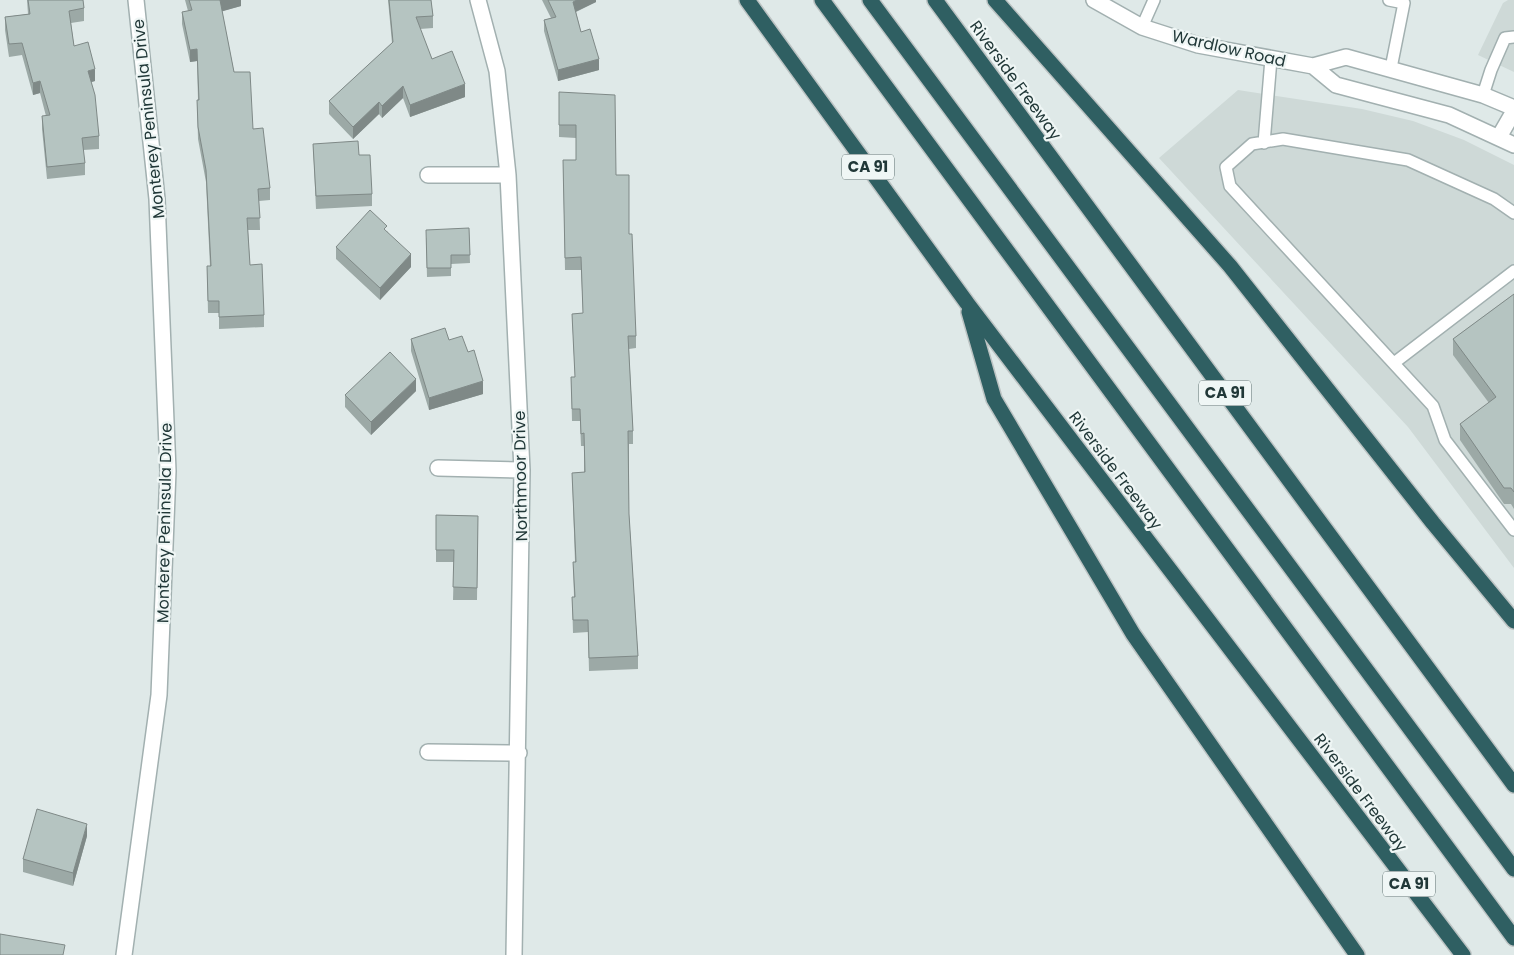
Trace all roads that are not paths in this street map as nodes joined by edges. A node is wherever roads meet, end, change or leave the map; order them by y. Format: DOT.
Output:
graph roads {
  1 [pos="136,0"];
  2 [pos="478,0"];
  3 [pos="747,0"];
  4 [pos="822,0"];
  5 [pos="870,0"];
  6 [pos="935,0"];
  7 [pos="995,0"];
  8 [pos="1094,0"];
  9 [pos="1154,0"];
  10 [pos="1389,0"];
  11 [pos="1404,1"];
  12 [pos="1142,27"];
  13 [pos="1514,37"];
  14 [pos="1271,59"];
  15 [pos="1313,66"];
  16 [pos="1390,68"];
  17 [pos="1483,95"];
  18 [pos="1514,109"];
  19 [pos="1499,137"];
  20 [pos="1264,143"];
  21 [pos="1514,145"];
  22 [pos="428,175"];
  23 [pos="508,175"];
  24 [pos="1514,213"];
  25 [pos="1514,271"];
  26 [pos="967,303"];
  27 [pos="1394,363"];
  28 [pos="438,468"];
  29 [pos="522,470"];
  30 [pos="1514,530"];
  31 [pos="1514,621"];
  32 [pos="428,752"];
  33 [pos="519,753"];
  34 [pos="1514,785"];
  35 [pos="1514,868"];
  36 [pos="1514,938"];
  37 [pos="124,955"];
  38 [pos="514,955"];
  39 [pos="1357,955"];
  40 [pos="1463,955"];
  1 -- 37 [label="street, Monterey Peninsula Drive"];
  2 -- 23 [label="street, Northmoor Drive"];
  3 -- 26 [label="highway, Riverside Freeway / CA 91"];
  4 -- 36 [label="highway"];
  5 -- 35 [label="highway"];
  6 -- 34 [label="highway, Riverside Freeway / CA 91"];
  7 -- 31 [label="highway"];
  8 -- 12 [label="street, Wardlow Road"];
  9 -- 12 [label="lane"];
  10 -- 11 [label="lane"];
  11 -- 16 [label="lane"];
  12 -- 14 [label="street, Wardlow Road"];
  13 -- 17 [label="lane"];
  14 -- 15 [label="street, Wardlow Road"];
  14 -- 20 [label="lane"];
  15 -- 16 [label="street, Wardlow Road"];
  15 -- 19 [label="street"];
  16 -- 17 [label="street, Wardlow Road"];
  17 -- 18 [label="street, Wardlow Road"];
  18 -- 19 [label="street"];
  19 -- 21 [label="street"];
  20 -- 24 [label="lane"];
  20 -- 27 [label="lane"];
  22 -- 23 [label="street"];
  23 -- 29 [label="street, Northmoor Drive"];
  25 -- 27 [label="lane"];
  26 -- 39 [label="highway"];
  26 -- 40 [label="highway, Riverside Freeway / CA 91"];
  27 -- 30 [label="lane"];
  28 -- 29 [label="street"];
  29 -- 33 [label="street, Northmoor Drive"];
  32 -- 33 [label="street"];
  33 -- 38 [label="street, Northmoor Drive"];
}
